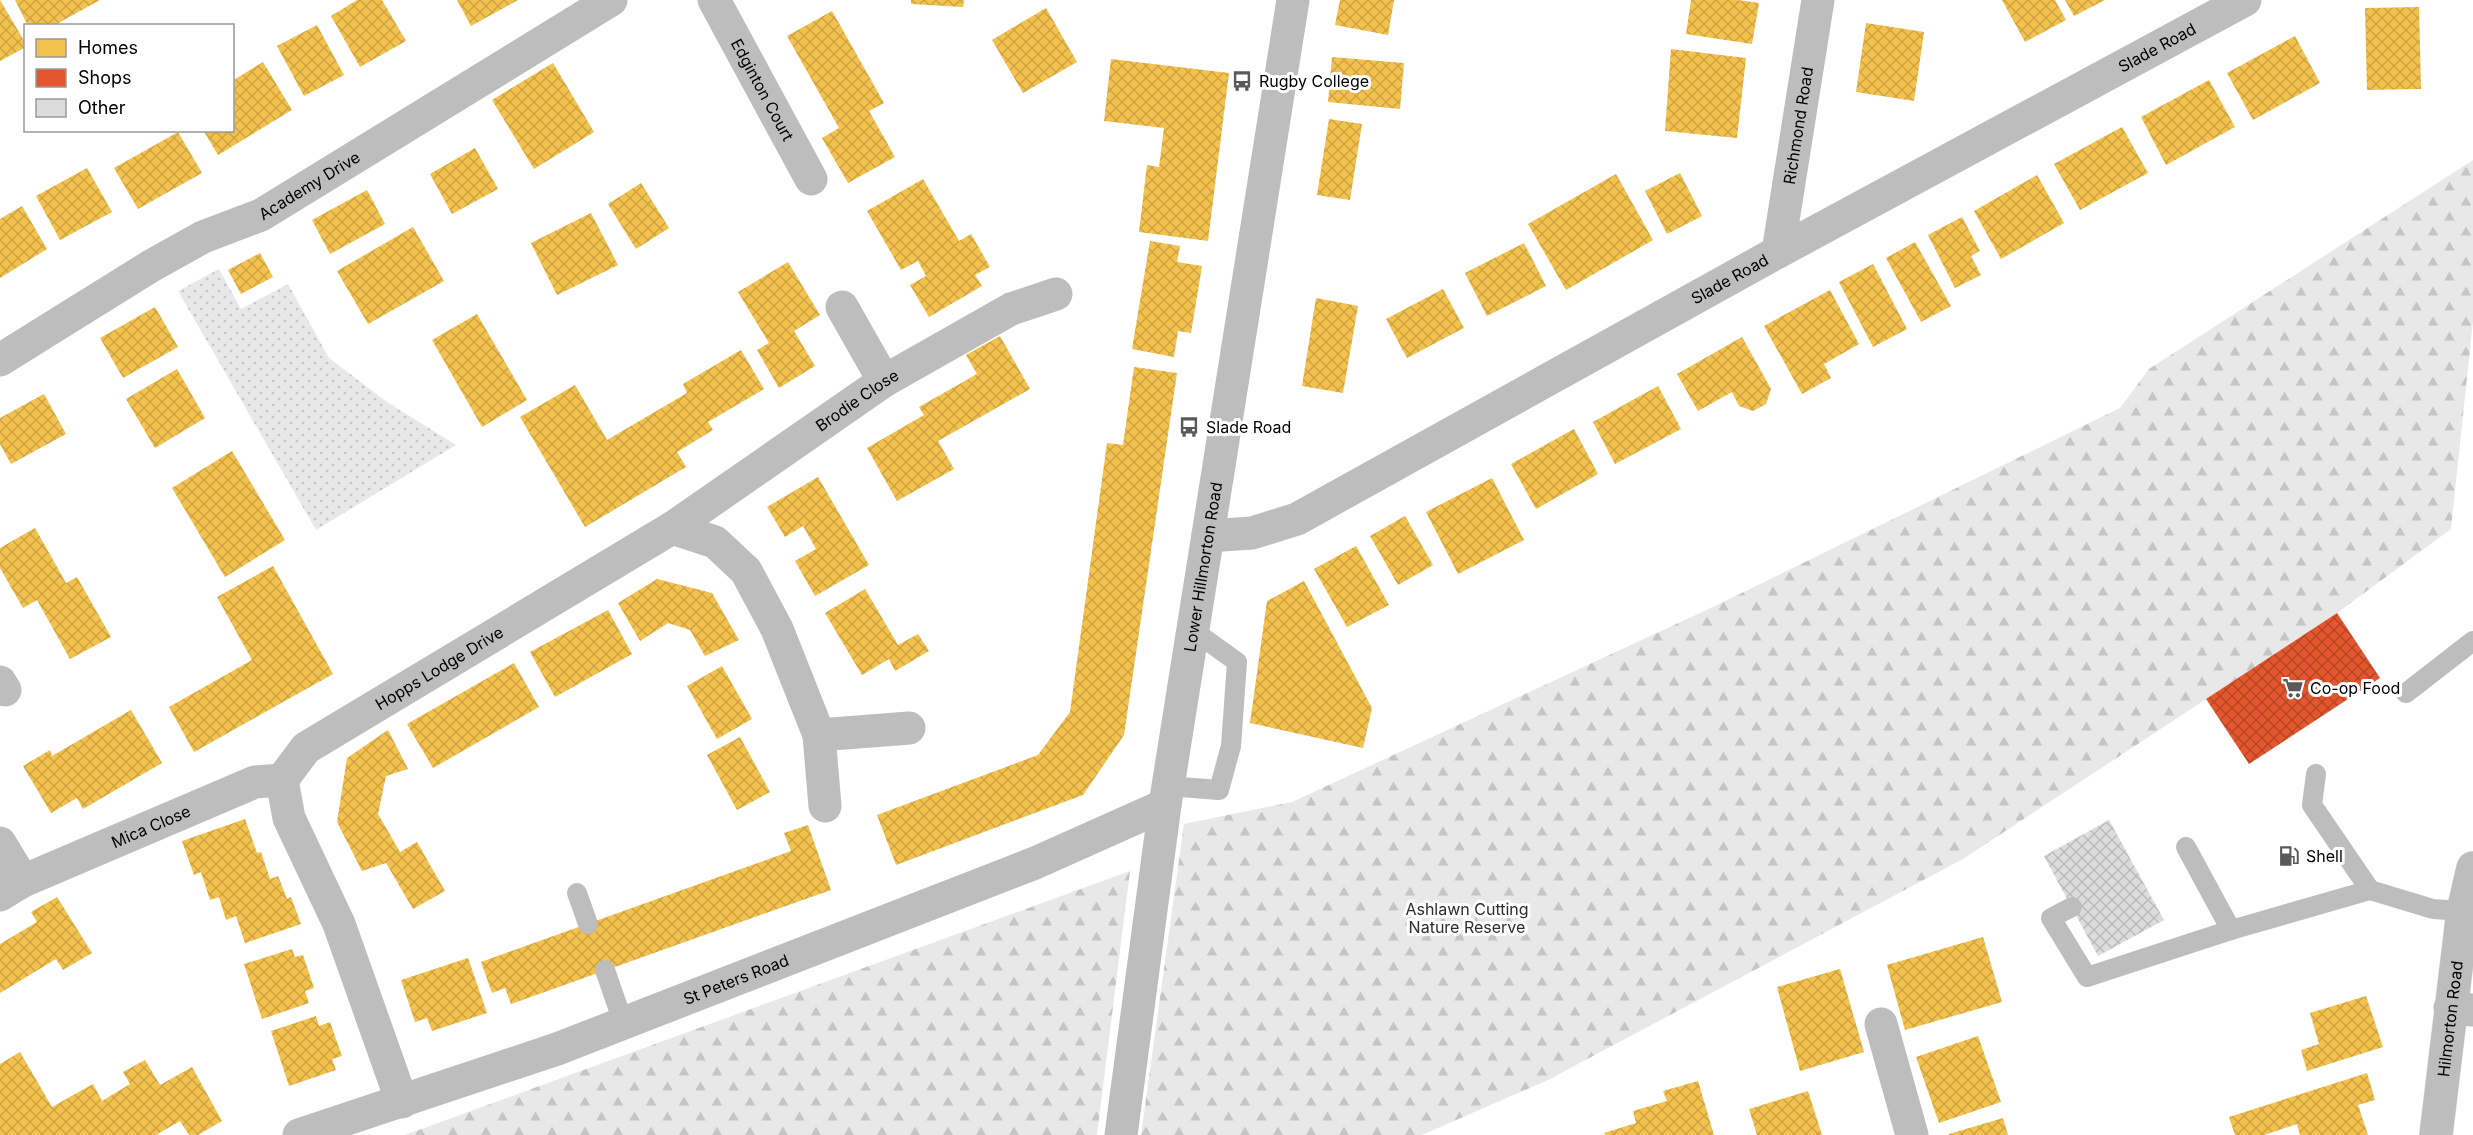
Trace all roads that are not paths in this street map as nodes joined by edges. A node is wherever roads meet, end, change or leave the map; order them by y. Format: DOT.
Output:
graph roads {
  1 [pos="611,0"];
  2 [pos="714,0"];
  3 [pos="1293,0"];
  4 [pos="1818,0"];
  5 [pos="2245,0"];
  6 [pos="572,10"];
  7 [pos="811,179"];
  8 [pos="1778,252"];
  9 [pos="1056,294"];
  10 [pos="842,307"];
  11 [pos="0,360"];
  12 [pos="884,381"];
  13 [pos="672,528"];
  14 [pos="1208,536"];
  15 [pos="1194,631"];
  16 [pos="2473,641"];
  17 [pos="2406,693"];
  18 [pos="909,728"];
  19 [pos="819,735"];
  20 [pos="2316,774"];
  21 [pos="282,780"];
  22 [pos="825,806"];
  23 [pos="1165,809"];
  24 [pos="0,843"];
  25 [pos="2186,847"];
  26 [pos="2473,868"];
  27 [pos="11,888"];
  28 [pos="2370,890"];
  29 [pos="578,893"];
  30 [pos="2072,907"];
  31 [pos="2463,911"];
  32 [pos="588,924"];
  33 [pos="2231,930"];
  34 [pos="604,970"];
  35 [pos="2462,1009"];
  36 [pos="623,1022"];
  37 [pos="1881,1024"];
  38 [pos="402,1102"];
  39 [pos="299,1135"];
  40 [pos="1121,1135"];
  41 [pos="1912,1135"];
  42 [pos="2436,1135"];
  1 -- 6 [label="main road, Academy Drive"];
  2 -- 7 [label="main road, Edginton Court"];
  3 -- 14 [label="main road, Lower Hillmorton Road"];
  4 -- 8 [label="main road, Richmond Road"];
  5 -- 8 [label="main road, Slade Road"];
  6 -- 11 [label="main road, Academy Drive"];
  8 -- 14 [label="main road, Slade Road"];
  9 -- 12 [label="main road, Brodie Close"];
  10 -- 12 [label="main road"];
  12 -- 13 [label="main road, Brodie Close"];
  13 -- 19 [label="main road"];
  13 -- 21 [label="main road, Hopps Lodge Drive"];
  14 -- 15 [label="main road, Lower Hillmorton Road"];
  15 -- 23 [label="main road, Lower Hillmorton Road"];
  15 -- 23 [label="lane"];
  16 -- 17 [label="lane"];
  18 -- 19 [label="main road"];
  19 -- 22 [label="main road"];
  20 -- 28 [label="lane"];
  21 -- 27 [label="main road, Mica Close"];
  21 -- 38 [label="main road"];
  23 -- 36 [label="main road, St Peters Road"];
  23 -- 40 [label="main road, Lower Hillmorton Road"];
  24 -- 27 [label="main road, Mica Close"];
  25 -- 33 [label="lane"];
  26 -- 31 [label="main road, Hilmorton Road"];
  28 -- 31 [label="lane"];
  28 -- 33 [label="lane"];
  29 -- 32 [label="lane"];
  30 -- 33 [label="lane"];
  31 -- 35 [label="main road, Hilmorton Road"];
  34 -- 36 [label="lane"];
  35 -- 42 [label="main road, Hilmorton Road"];
  36 -- 38 [label="main road, St Peters Road"];
  37 -- 41 [label="main road"];
  38 -- 39 [label="main road, St Peters Road"];
}
